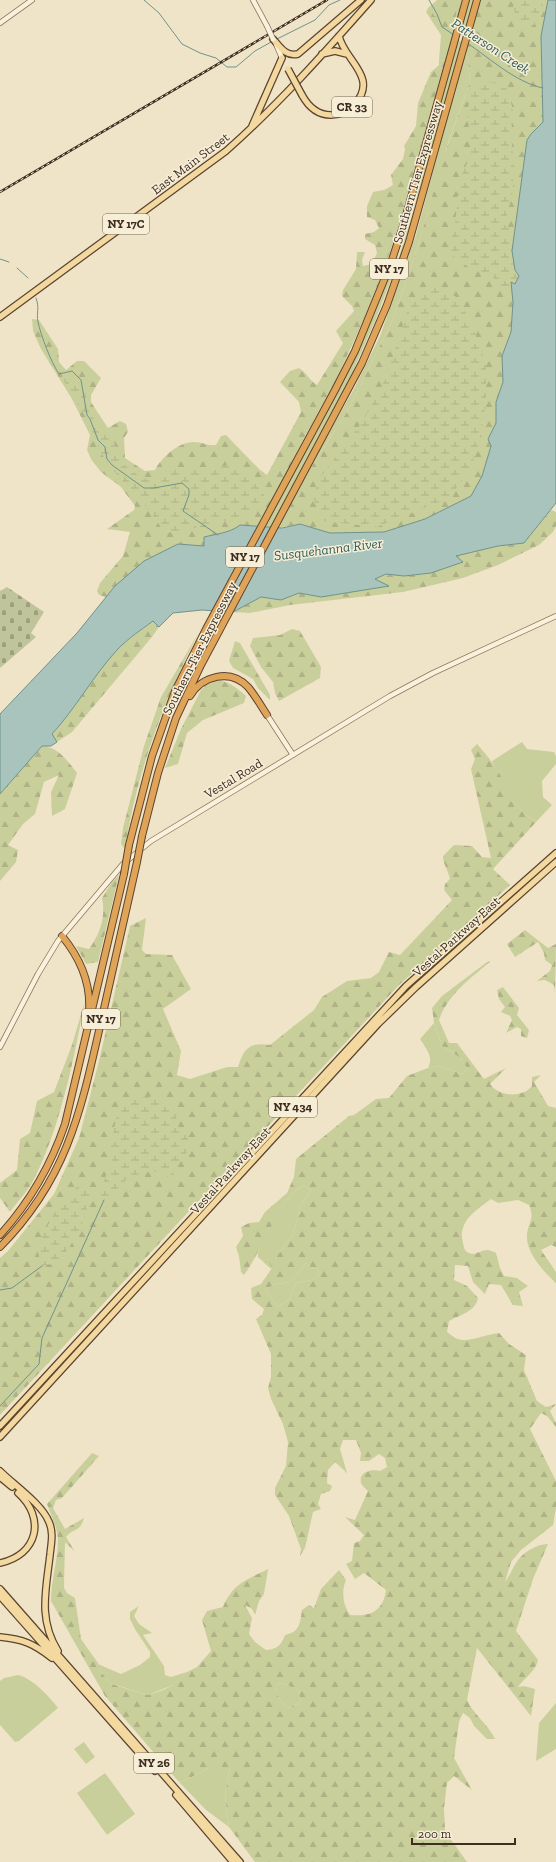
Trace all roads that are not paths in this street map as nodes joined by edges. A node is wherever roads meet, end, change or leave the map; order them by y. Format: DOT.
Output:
graph roads {
  1 [pos="32,0"];
  2 [pos="253,0"];
  3 [pos="361,0"];
  4 [pos="371,0"];
  5 [pos="466,0"];
  6 [pos="476,0"];
  7 [pos="0,23"];
  8 [pos="338,36"];
  9 [pos="273,38"];
  10 [pos="280,49"];
  11 [pos="322,54"];
  12 [pos="347,54"];
  13 [pos="282,58"];
  14 [pos="250,129"];
  15 [pos="0,317"];
  16 [pos="556,616"];
  17 [pos="267,715"];
  18 [pos="176,718"];
  19 [pos="293,755"];
  20 [pos="556,853"];
  21 [pos="556,862"];
  22 [pos="62,936"];
  23 [pos="87,1032"];
  24 [pos="0,1047"];
  25 [pos="0,1234"];
  26 [pos="0,1247"];
  27 [pos="0,1426"];
  28 [pos="0,1437"];
  29 [pos="0,1471"];
  30 [pos="0,1477"];
  31 [pos="0,1563"];
  32 [pos="0,1589"];
  33 [pos="0,1596"];
  34 [pos="0,1637"];
  35 [pos="66,1667"];
  36 [pos="233,1862"];
  37 [pos="240,1862"];
  1 -- 7 [label="street"];
  2 -- 9 [label="street, bridge"];
  3 -- 10 [label="main road"];
  4 -- 8 [label="main road, East Main Street / NY 17C"];
  5 -- 23 [label="highway, Southern Tier Expressway / NY 17, bridge"];
  6 -- 18 [label="highway, Southern Tier Expressway / NY 17"];
  8 -- 11 [label="main road, East Main Street / NY 17C"];
  8 -- 12 [label="main road, CR 33"];
  9 -- 10 [label="main road"];
  10 -- 13 [label="street"];
  11 -- 12 [label="main road"];
  11 -- 14 [label="main road, East Main Street / NY 17C"];
  12 -- 13 [label="main road, CR 33, bridge"];
  13 -- 14 [label="main road"];
  14 -- 15 [label="main road, East Main Street / NY 17C"];
  16 -- 19 [label="street, Vestal Road"];
  17 -- 18 [label="highway"];
  17 -- 19 [label="street"];
  18 -- 26 [label="highway, Southern Tier Expressway / NY 17, bridge"];
  19 -- 22 [label="street, Vestal Road"];
  20 -- 27 [label="main road, Vestal Parkway East / NY 434"];
  21 -- 28 [label="main road, Vestal Parkway East / NY 434"];
  22 -- 23 [label="highway"];
  22 -- 24 [label="street, Vestal Road"];
  23 -- 25 [label="highway, Southern Tier Expressway / NY 17"];
  29 -- 35 [label="main road"];
  30 -- 31 [label="main road"];
  32 -- 35 [label="main road, NY 26"];
  33 -- 35 [label="main road, NY 26"];
  34 -- 35 [label="main road"];
  35 -- 36 [label="main road, NY 26"];
  35 -- 37 [label="main road, NY 26"];
}
